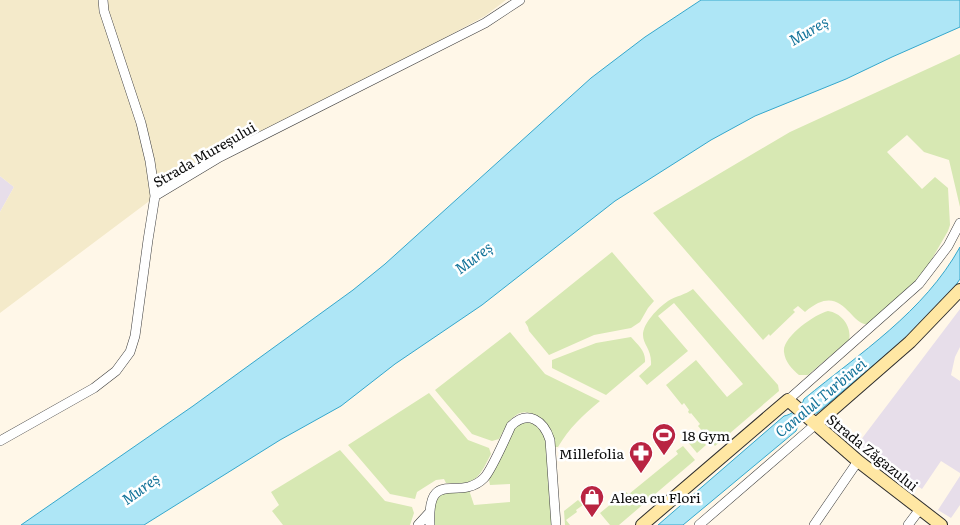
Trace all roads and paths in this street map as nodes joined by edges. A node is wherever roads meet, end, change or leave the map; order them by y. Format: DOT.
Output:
graph roads {
  1 [pos="103,0"];
  2 [pos="520,0"];
  3 [pos="155,196"];
  4 [pos="960,223"];
  5 [pos="960,290"];
  6 [pos="791,402"];
  7 [pos="812,421"];
  8 [pos="0,441"];
  9 [pos="858,461"];
  10 [pos="920,509"];
  11 [pos="430,513"];
  12 [pos="418,525"];
  13 [pos="430,525"];
  14 [pos="556,525"];
  15 [pos="642,525"];
  16 [pos="699,525"];
  17 [pos="814,525"];
  18 [pos="908,525"];
  19 [pos="941,525"];
  1 -- 3 [label="street"];
  2 -- 3 [label="street, Strada Mureșului"];
  3 -- 8 [label="street, Strada Mureșului"];
  4 -- 6 [label="street"];
  5 -- 7 [label="street"];
  6 -- 7 [label="street, Strada Zăgazului"];
  6 -- 15 [label="street"];
  7 -- 9 [label="street, Strada Zăgazului"];
  7 -- 16 [label="street"];
  9 -- 10 [label="street, Strada Zăgazului"];
  9 -- 17 [label="street"];
  10 -- 18 [label="street"];
  10 -- 19 [label="street, Strada Zăgazului"];
  11 -- 12 [label="street"];
  11 -- 13 [label="street"];
  11 -- 14 [label="street"];
}
